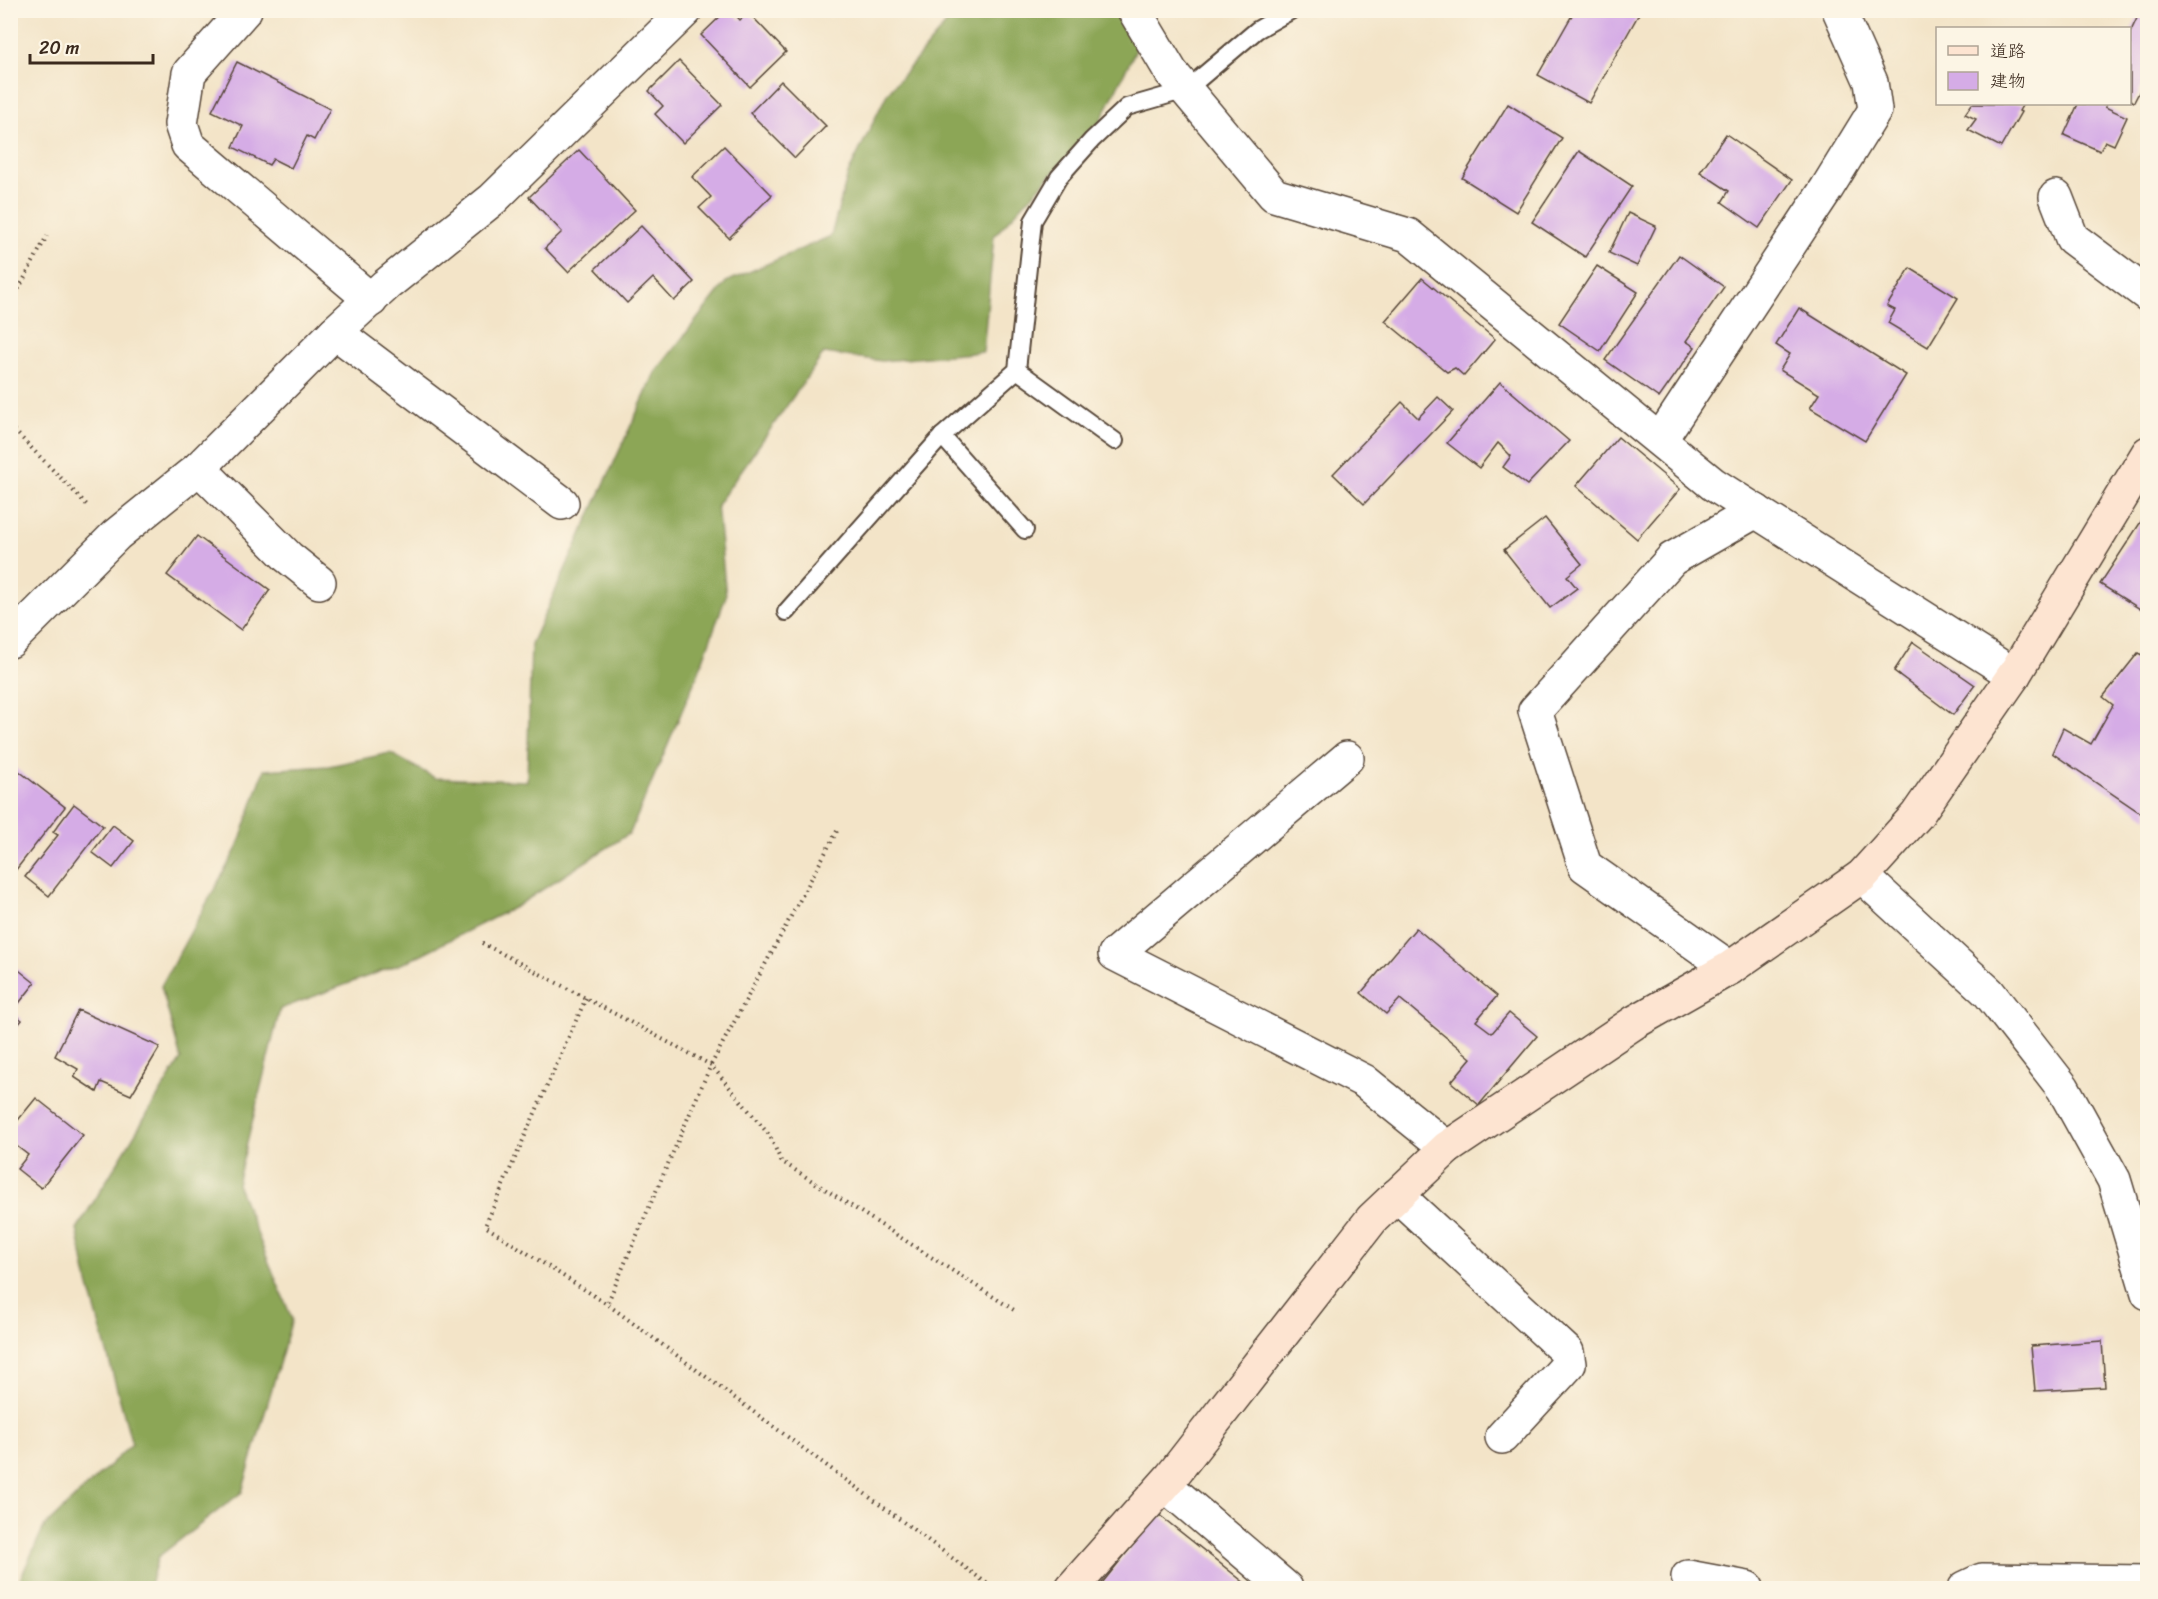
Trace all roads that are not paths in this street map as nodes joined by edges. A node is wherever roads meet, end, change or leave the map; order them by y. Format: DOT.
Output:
graph roads {
  1 [pos="245,10"];
  2 [pos="686,10"];
  3 [pos="1134,10"];
  4 [pos="1292,10"];
  5 [pos="1839,10"];
  6 [pos="1186,90"];
  7 [pos="2056,196"];
  8 [pos="2148,295"];
  9 [pos="371,300"];
  10 [pos="335,332"];
  11 [pos="1017,370"];
  12 [pos="942,436"];
  13 [pos="1660,440"];
  14 [pos="1115,441"];
  15 [pos="2148,453"];
  16 [pos="199,468"];
  17 [pos="562,503"];
  18 [pos="1756,511"];
  19 [pos="1025,530"];
  20 [pos="318,582"];
  21 [pos="786,612"];
  22 [pos="10,641"];
  23 [pos="2014,675"];
  24 [pos="1347,758"];
  25 [pos="1862,876"];
  26 [pos="1730,968"];
  27 [pos="1447,1148"];
  28 [pos="1397,1195"];
  29 [pos="2148,1293"];
  30 [pos="1502,1437"];
  31 [pos="1165,1485"];
  32 [pos="1688,1576"];
  33 [pos="2148,1582"];
  34 [pos="1072,1588"];
  35 [pos="1286,1588"];
  36 [pos="1747,1588"];
  37 [pos="1965,1588"];
  1 -- 9 [label="street"];
  2 -- 9 [label="street"];
  3 -- 6 [label="street"];
  4 -- 6 [label="lane"];
  5 -- 13 [label="street"];
  6 -- 11 [label="lane"];
  6 -- 13 [label="street"];
  7 -- 8 [label="street"];
  9 -- 10 [label="street"];
  10 -- 16 [label="street"];
  10 -- 17 [label="street"];
  11 -- 12 [label="lane"];
  11 -- 14 [label="lane"];
  12 -- 19 [label="lane"];
  12 -- 21 [label="lane"];
  13 -- 18 [label="street"];
  15 -- 23 [label="street"];
  16 -- 20 [label="street"];
  16 -- 22 [label="street"];
  18 -- 23 [label="street"];
  18 -- 26 [label="street"];
  23 -- 25 [label="street"];
  24 -- 27 [label="street"];
  25 -- 26 [label="street"];
  25 -- 29 [label="street"];
  26 -- 27 [label="street"];
  27 -- 28 [label="street"];
  28 -- 30 [label="street"];
  28 -- 31 [label="street"];
  31 -- 34 [label="street"];
  31 -- 35 [label="street"];
  32 -- 36 [label="street"];
  33 -- 37 [label="street"];
}
